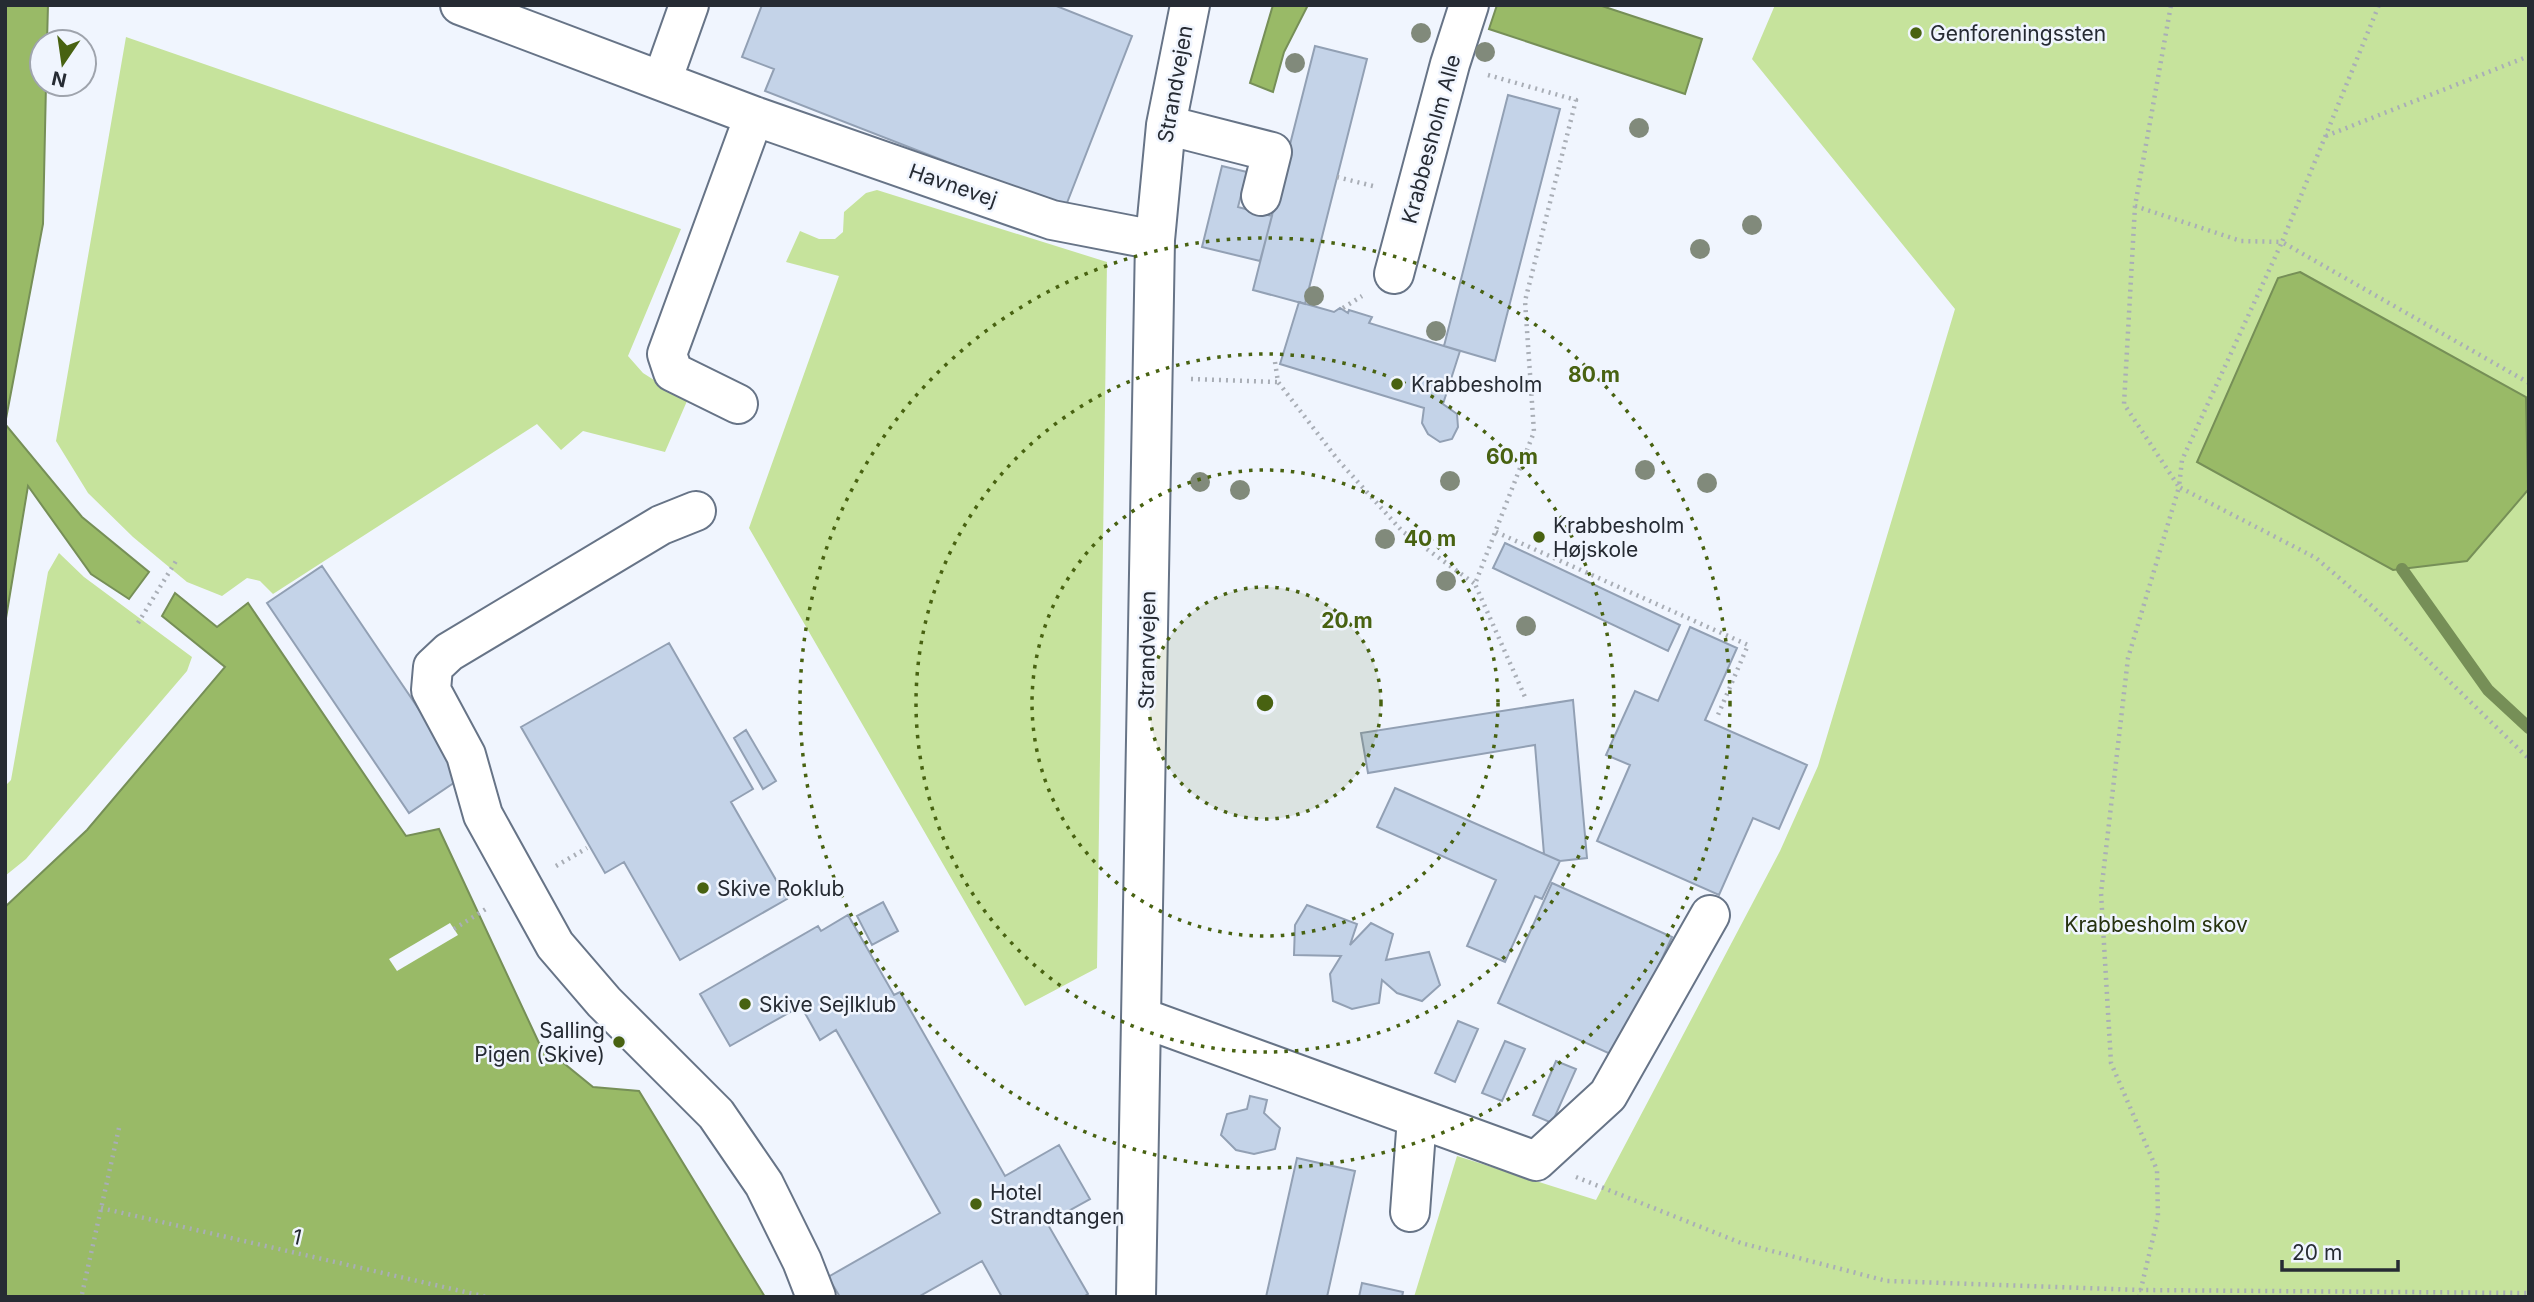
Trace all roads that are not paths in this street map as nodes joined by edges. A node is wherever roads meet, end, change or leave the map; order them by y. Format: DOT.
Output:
graph roads {
  1 [pos="689,5"];
  2 [pos="1190,5"];
  3 [pos="1469,5"];
  4 [pos="482,9"];
  5 [pos="662,81"];
  6 [pos="754,116"];
  7 [pos="1166,125"];
  8 [pos="1261,196"];
  9 [pos="1155,240"];
  10 [pos="1394,274"];
  11 [pos="738,404"];
  12 [pos="696,511"];
  13 [pos="1710,915"];
  14 [pos="1143,1018"];
  15 [pos="1417,1118"];
  16 [pos="1410,1212"];
  17 [pos="816,1297"];
  18 [pos="1136,1297"];
  1 -- 5 [label="street"];
  2 -- 7 [label="street, Strandvejen"];
  3 -- 10 [label="street, Krabbesholm Alle"];
  4 -- 5 [label="street, Havnevej"];
  5 -- 6 [label="street, Havnevej"];
  6 -- 9 [label="street, Havnevej"];
  6 -- 11 [label="street"];
  7 -- 8 [label="street"];
  7 -- 9 [label="street, Strandvejen"];
  9 -- 14 [label="street, Strandvejen"];
  12 -- 17 [label="street"];
  13 -- 15 [label="street"];
  14 -- 15 [label="street"];
  14 -- 18 [label="street, Strandvejen"];
  15 -- 16 [label="street"];
}
